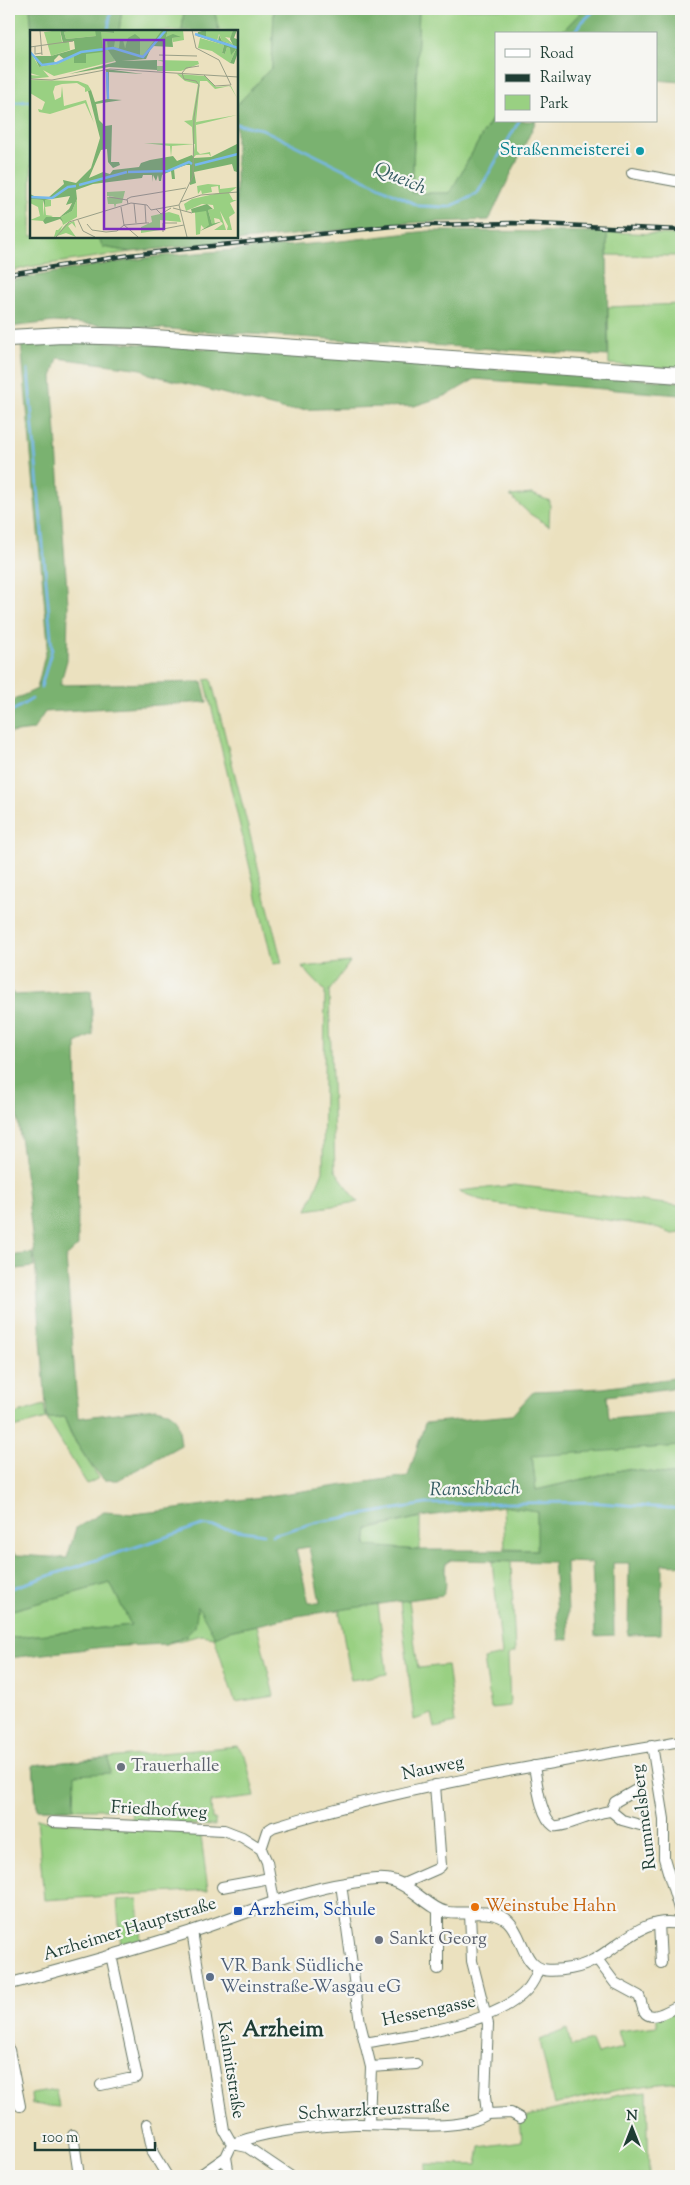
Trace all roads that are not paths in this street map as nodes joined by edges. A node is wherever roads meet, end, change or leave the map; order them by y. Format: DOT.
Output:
graph roads {
  1 [pos="632,173"];
  2 [pos="681,182"];
  3 [pos="9,338"];
  4 [pos="681,375"];
  5 [pos="681,1740"];
  6 [pos="652,1745"];
  7 [pos="534,1766"];
  8 [pos="435,1785"];
  9 [pos="636,1790"];
  10 [pos="611,1811"];
  11 [pos="52,1822"];
  12 [pos="640,1825"];
  13 [pos="261,1849"];
  14 [pos="270,1878"];
  15 [pos="341,1884"];
  16 [pos="403,1884"];
  17 [pos="222,1887"];
  18 [pos="274,1901"];
  19 [pos="438,1909"];
  20 [pos="681,1912"];
  21 [pos="470,1913"];
  22 [pos="659,1923"];
  23 [pos="677,1923"];
  24 [pos="192,1932"];
  25 [pos="110,1955"];
  26 [pos="597,1959"];
  27 [pos="661,1963"];
  28 [pos="538,1968"];
  29 [pos="438,1969"];
  30 [pos="9,1984"];
  31 [pos="681,2005"];
  32 [pos="487,2016"];
  33 [pos="365,2043"];
  34 [pos="9,2050"];
  35 [pos="416,2064"];
  36 [pos="371,2067"];
  37 [pos="101,2085"];
  38 [pos="20,2106"];
  39 [pos="487,2114"];
  40 [pos="520,2118"];
  41 [pos="147,2124"];
  42 [pos="369,2124"];
  43 [pos="73,2135"];
  44 [pos="232,2144"];
  45 [pos="226,2157"];
  46 [pos="681,2169"];
  47 [pos="79,2176"];
  48 [pos="167,2176"];
  49 [pos="199,2176"];
  50 [pos="228,2176"];
  51 [pos="290,2176"];
  52 [pos="681,2176"];
  1 -- 2 [label="street"];
  3 -- 4 [label="highway"];
  5 -- 6 [label="street, Nauweg"];
  6 -- 7 [label="street, Nauweg"];
  6 -- 20 [label="street, Rummelsberg"];
  7 -- 8 [label="street, Nauweg"];
  7 -- 10 [label="street"];
  8 -- 13 [label="street, Nauweg"];
  8 -- 16 [label="street"];
  9 -- 10 [label="street"];
  10 -- 12 [label="street"];
  11 -- 13 [label="street, Friedhofweg"];
  13 -- 14 [label="street"];
  14 -- 17 [label="street"];
  14 -- 18 [label="street"];
  15 -- 16 [label="street, Arzheimer Hauptstraße"];
  15 -- 18 [label="street, Arzheimer Hauptstraße"];
  15 -- 33 [label="street"];
  16 -- 19 [label="street, Arzheimer Hauptstraße"];
  18 -- 24 [label="street, Arzheimer Hauptstraße"];
  19 -- 21 [label="street, Arzheimer Hauptstraße"];
  19 -- 29 [label="street"];
  20 -- 23 [label="street"];
  21 -- 28 [label="street, Arzheimer Hauptstraße"];
  21 -- 32 [label="street"];
  22 -- 23 [label="street"];
  22 -- 26 [label="street"];
  22 -- 27 [label="street"];
  24 -- 25 [label="street, Arzheimer Hauptstraße"];
  24 -- 44 [label="street, Kalmitstraße"];
  25 -- 30 [label="street, Arzheimer Hauptstraße"];
  25 -- 37 [label="street"];
  26 -- 28 [label="street"];
  26 -- 31 [label="street"];
  28 -- 32 [label="street, Hessengasse"];
  32 -- 33 [label="street, Hessengasse"];
  32 -- 39 [label="street"];
  33 -- 36 [label="street"];
  34 -- 38 [label="street"];
  35 -- 36 [label="street"];
  36 -- 42 [label="street"];
  39 -- 40 [label="street, Schwarzkreuzstraße"];
  39 -- 42 [label="street, Schwarzkreuzstraße"];
  41 -- 48 [label="street"];
  42 -- 44 [label="street, Schwarzkreuzstraße"];
  43 -- 47 [label="street"];
  44 -- 45 [label="street"];
  44 -- 51 [label="street, Kalmitstraße"];
  45 -- 49 [label="street"];
  45 -- 50 [label="street"];
  46 -- 52 [label="street"];
}
